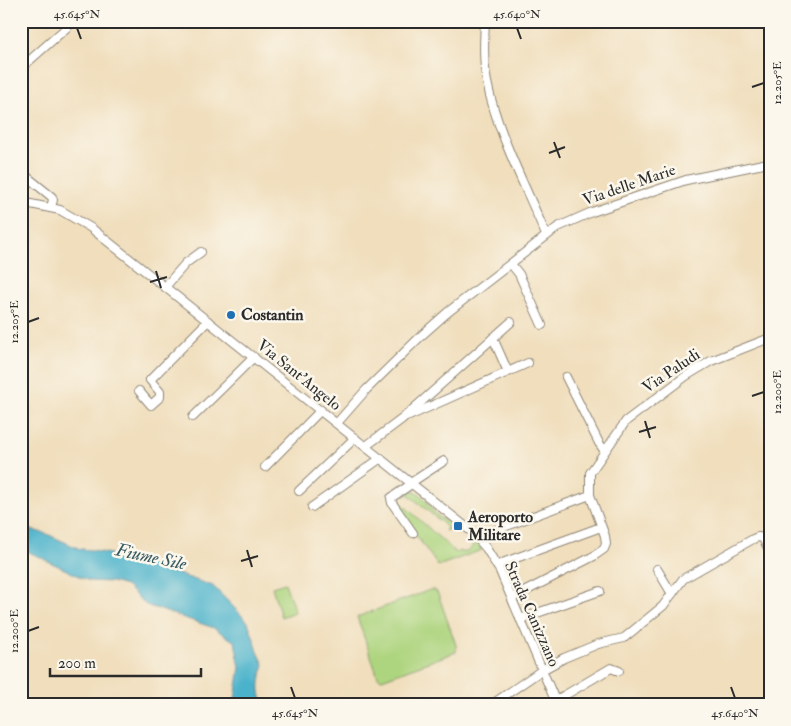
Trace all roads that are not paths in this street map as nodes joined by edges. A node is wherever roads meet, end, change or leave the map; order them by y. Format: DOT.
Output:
graph roads {
  1 [pos="74,21"];
  2 [pos="485,21"];
  3 [pos="21,68"];
  4 [pos="770,164"];
  5 [pos="21,172"];
  6 [pos="21,202"];
  7 [pos="51,207"];
  8 [pos="546,235"];
  9 [pos="200,252"];
  10 [pos="511,264"];
  11 [pos="165,287"];
  12 [pos="208,321"];
  13 [pos="511,322"];
  14 [pos="542,325"];
  15 [pos="493,338"];
  16 [pos="770,338"];
  17 [pos="254,357"];
  18 [pos="528,363"];
  19 [pos="508,372"];
  20 [pos="566,377"];
  21 [pos="139,391"];
  22 [pos="321,410"];
  23 [pos="193,417"];
  24 [pos="402,418"];
  25 [pos="337,423"];
  26 [pos="356,438"];
  27 [pos="366,446"];
  28 [pos="604,450"];
  29 [pos="381,458"];
  30 [pos="444,461"];
  31 [pos="265,466"];
  32 [pos="412,482"];
  33 [pos="299,491"];
  34 [pos="590,495"];
  35 [pos="312,507"];
  36 [pos="601,527"];
  37 [pos="413,533"];
  38 [pos="477,537"];
  39 [pos="770,552"];
  40 [pos="497,566"];
  41 [pos="657,569"];
  42 [pos="600,591"];
  43 [pos="672,594"];
  44 [pos="512,598"];
  45 [pos="520,619"];
  46 [pos="542,670"];
  47 [pos="619,671"];
  48 [pos="505,701"];
  49 [pos="556,703"];
  50 [pos="491,705"];
  1 -- 3 [label="street"];
  2 -- 8 [label="street"];
  4 -- 8 [label="street, Via delle Marie"];
  5 -- 7 [label="street"];
  6 -- 7 [label="street, Via Sant'Angelo"];
  7 -- 11 [label="street, Via Sant'Angelo"];
  8 -- 10 [label="street, Via delle Marie"];
  9 -- 11 [label="street"];
  10 -- 14 [label="street"];
  10 -- 25 [label="street, Via delle Marie"];
  11 -- 12 [label="street, Via Sant'Angelo"];
  12 -- 17 [label="street, Via Sant'Angelo"];
  12 -- 21 [label="street"];
  13 -- 15 [label="street"];
  15 -- 19 [label="street"];
  15 -- 24 [label="street"];
  16 -- 28 [label="street, Via Paludi"];
  17 -- 22 [label="street, Via Sant'Angelo"];
  17 -- 23 [label="street"];
  18 -- 19 [label="street"];
  19 -- 24 [label="street"];
  20 -- 28 [label="street"];
  22 -- 25 [label="street, Via Sant'Angelo"];
  22 -- 31 [label="street"];
  24 -- 27 [label="street"];
  25 -- 26 [label="street, Strada Canizzano"];
  26 -- 27 [label="street, Strada Canizzano"];
  26 -- 33 [label="street"];
  27 -- 29 [label="street, Strada Canizzano"];
  28 -- 34 [label="street, Via Paludi"];
  29 -- 32 [label="street, Strada Canizzano"];
  29 -- 35 [label="street"];
  30 -- 32 [label="street"];
  32 -- 37 [label="street"];
  32 -- 38 [label="street, Strada Canizzano"];
  34 -- 36 [label="street, Via Paludi"];
  34 -- 38 [label="street"];
  36 -- 40 [label="street"];
  36 -- 44 [label="street, Via Paludi"];
  38 -- 40 [label="street, Strada Canizzano"];
  39 -- 43 [label="street"];
  40 -- 44 [label="street, Strada Canizzano"];
  41 -- 43 [label="street"];
  42 -- 45 [label="street"];
  43 -- 46 [label="street"];
  44 -- 45 [label="street, Strada Canizzano"];
  45 -- 46 [label="street, Strada Canizzano"];
  46 -- 48 [label="street"];
  46 -- 49 [label="street, Strada Canizzano"];
  47 -- 49 [label="street, Strada Canizzano"];
  48 -- 50 [label="street"];
}
